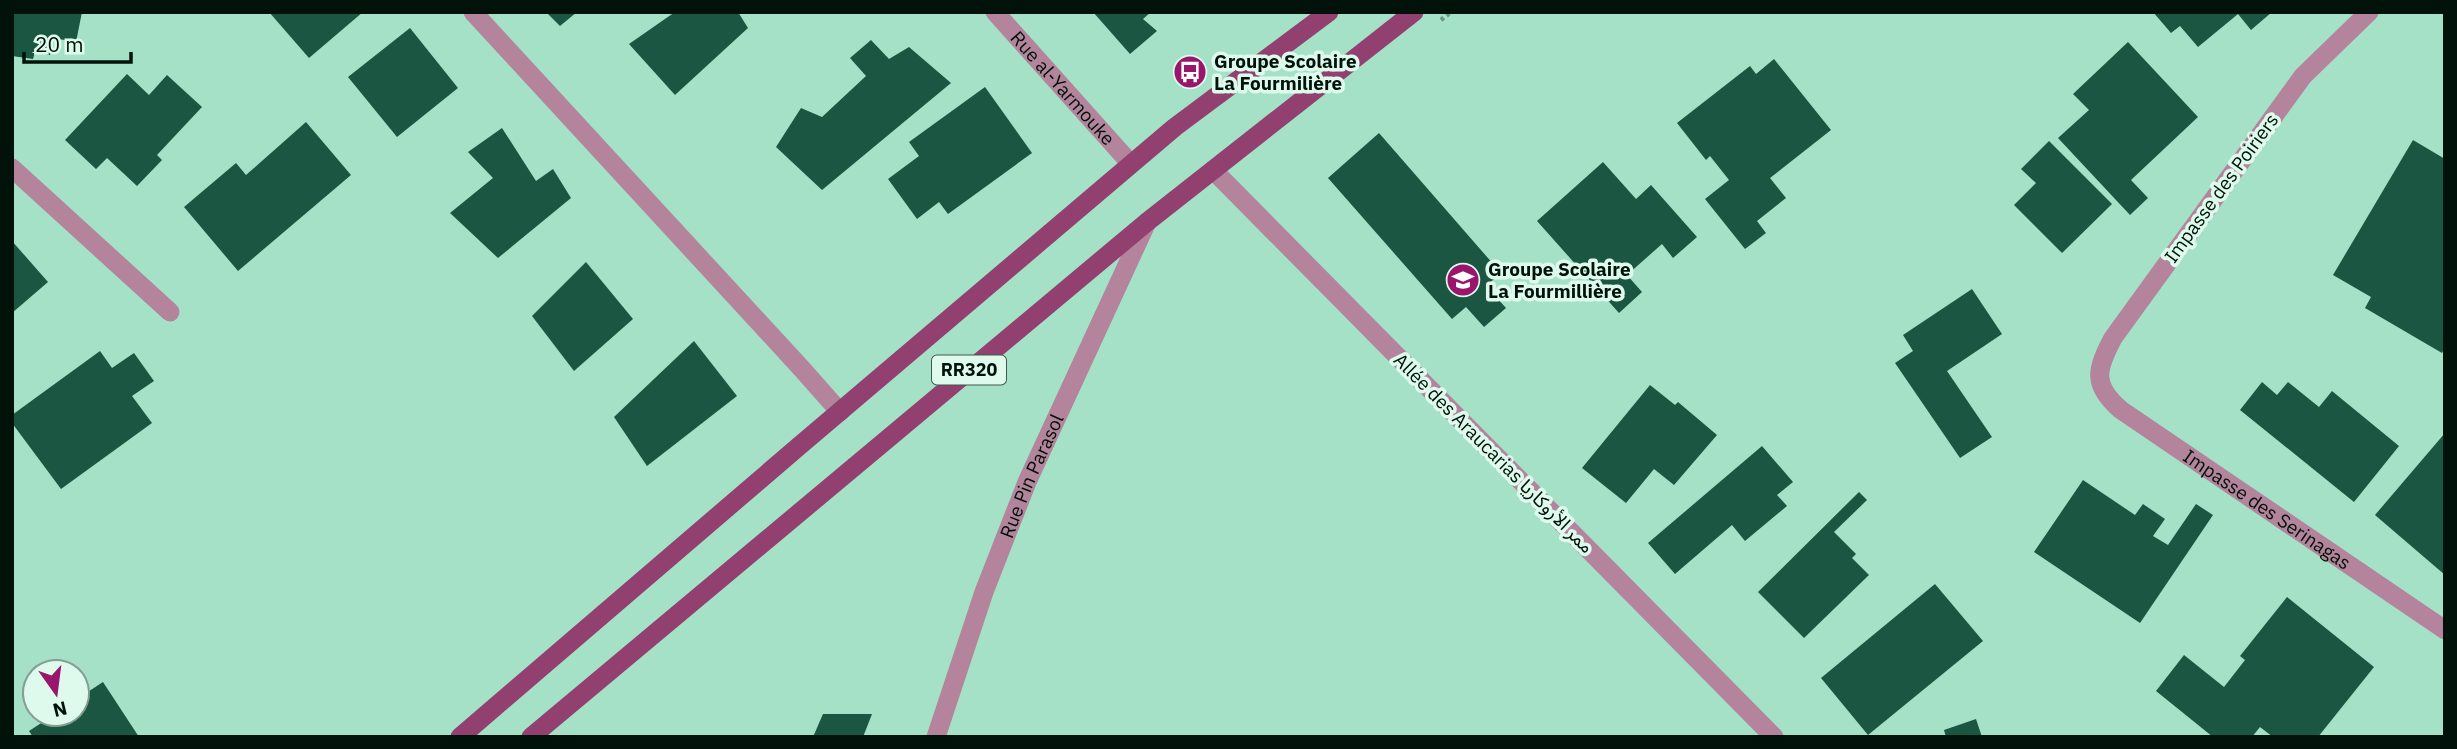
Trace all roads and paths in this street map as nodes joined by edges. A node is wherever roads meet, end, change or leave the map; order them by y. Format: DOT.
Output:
graph roads {
  1 [pos="473,12"];
  2 [pos="995,12"];
  3 [pos="1329,12"];
  4 [pos="1414,12"];
  5 [pos="2369,12"];
  6 [pos="1131,164"];
  7 [pos="12,168"];
  8 [pos="1213,170"];
  9 [pos="1147,222"];
  10 [pos="170,312"];
  11 [pos="2100,379"];
  12 [pos="839,412"];
  13 [pos="2445,630"];
  14 [pos="460,737"];
  15 [pos="531,737"];
  16 [pos="936,737"];
  17 [pos="1774,737"];
  1 -- 12 [label="street"];
  2 -- 6 [label="street, Rue al-Yarmouke"];
  3 -- 6 [label="main road, RR320"];
  4 -- 8 [label="main road, RR320"];
  5 -- 11 [label="street, Impasse des Poiriers"];
  6 -- 12 [label="main road, RR320"];
  7 -- 10 [label="street"];
  8 -- 9 [label="main road, RR320"];
  8 -- 17 [label="street, Allée des Araucarias ممر الأروكاريا"];
  9 -- 15 [label="main road, RR320"];
  9 -- 16 [label="street, Rue Pin Parasol"];
  11 -- 13 [label="street, Impasse des Serinagas"];
  12 -- 14 [label="main road, RR320"];
}
